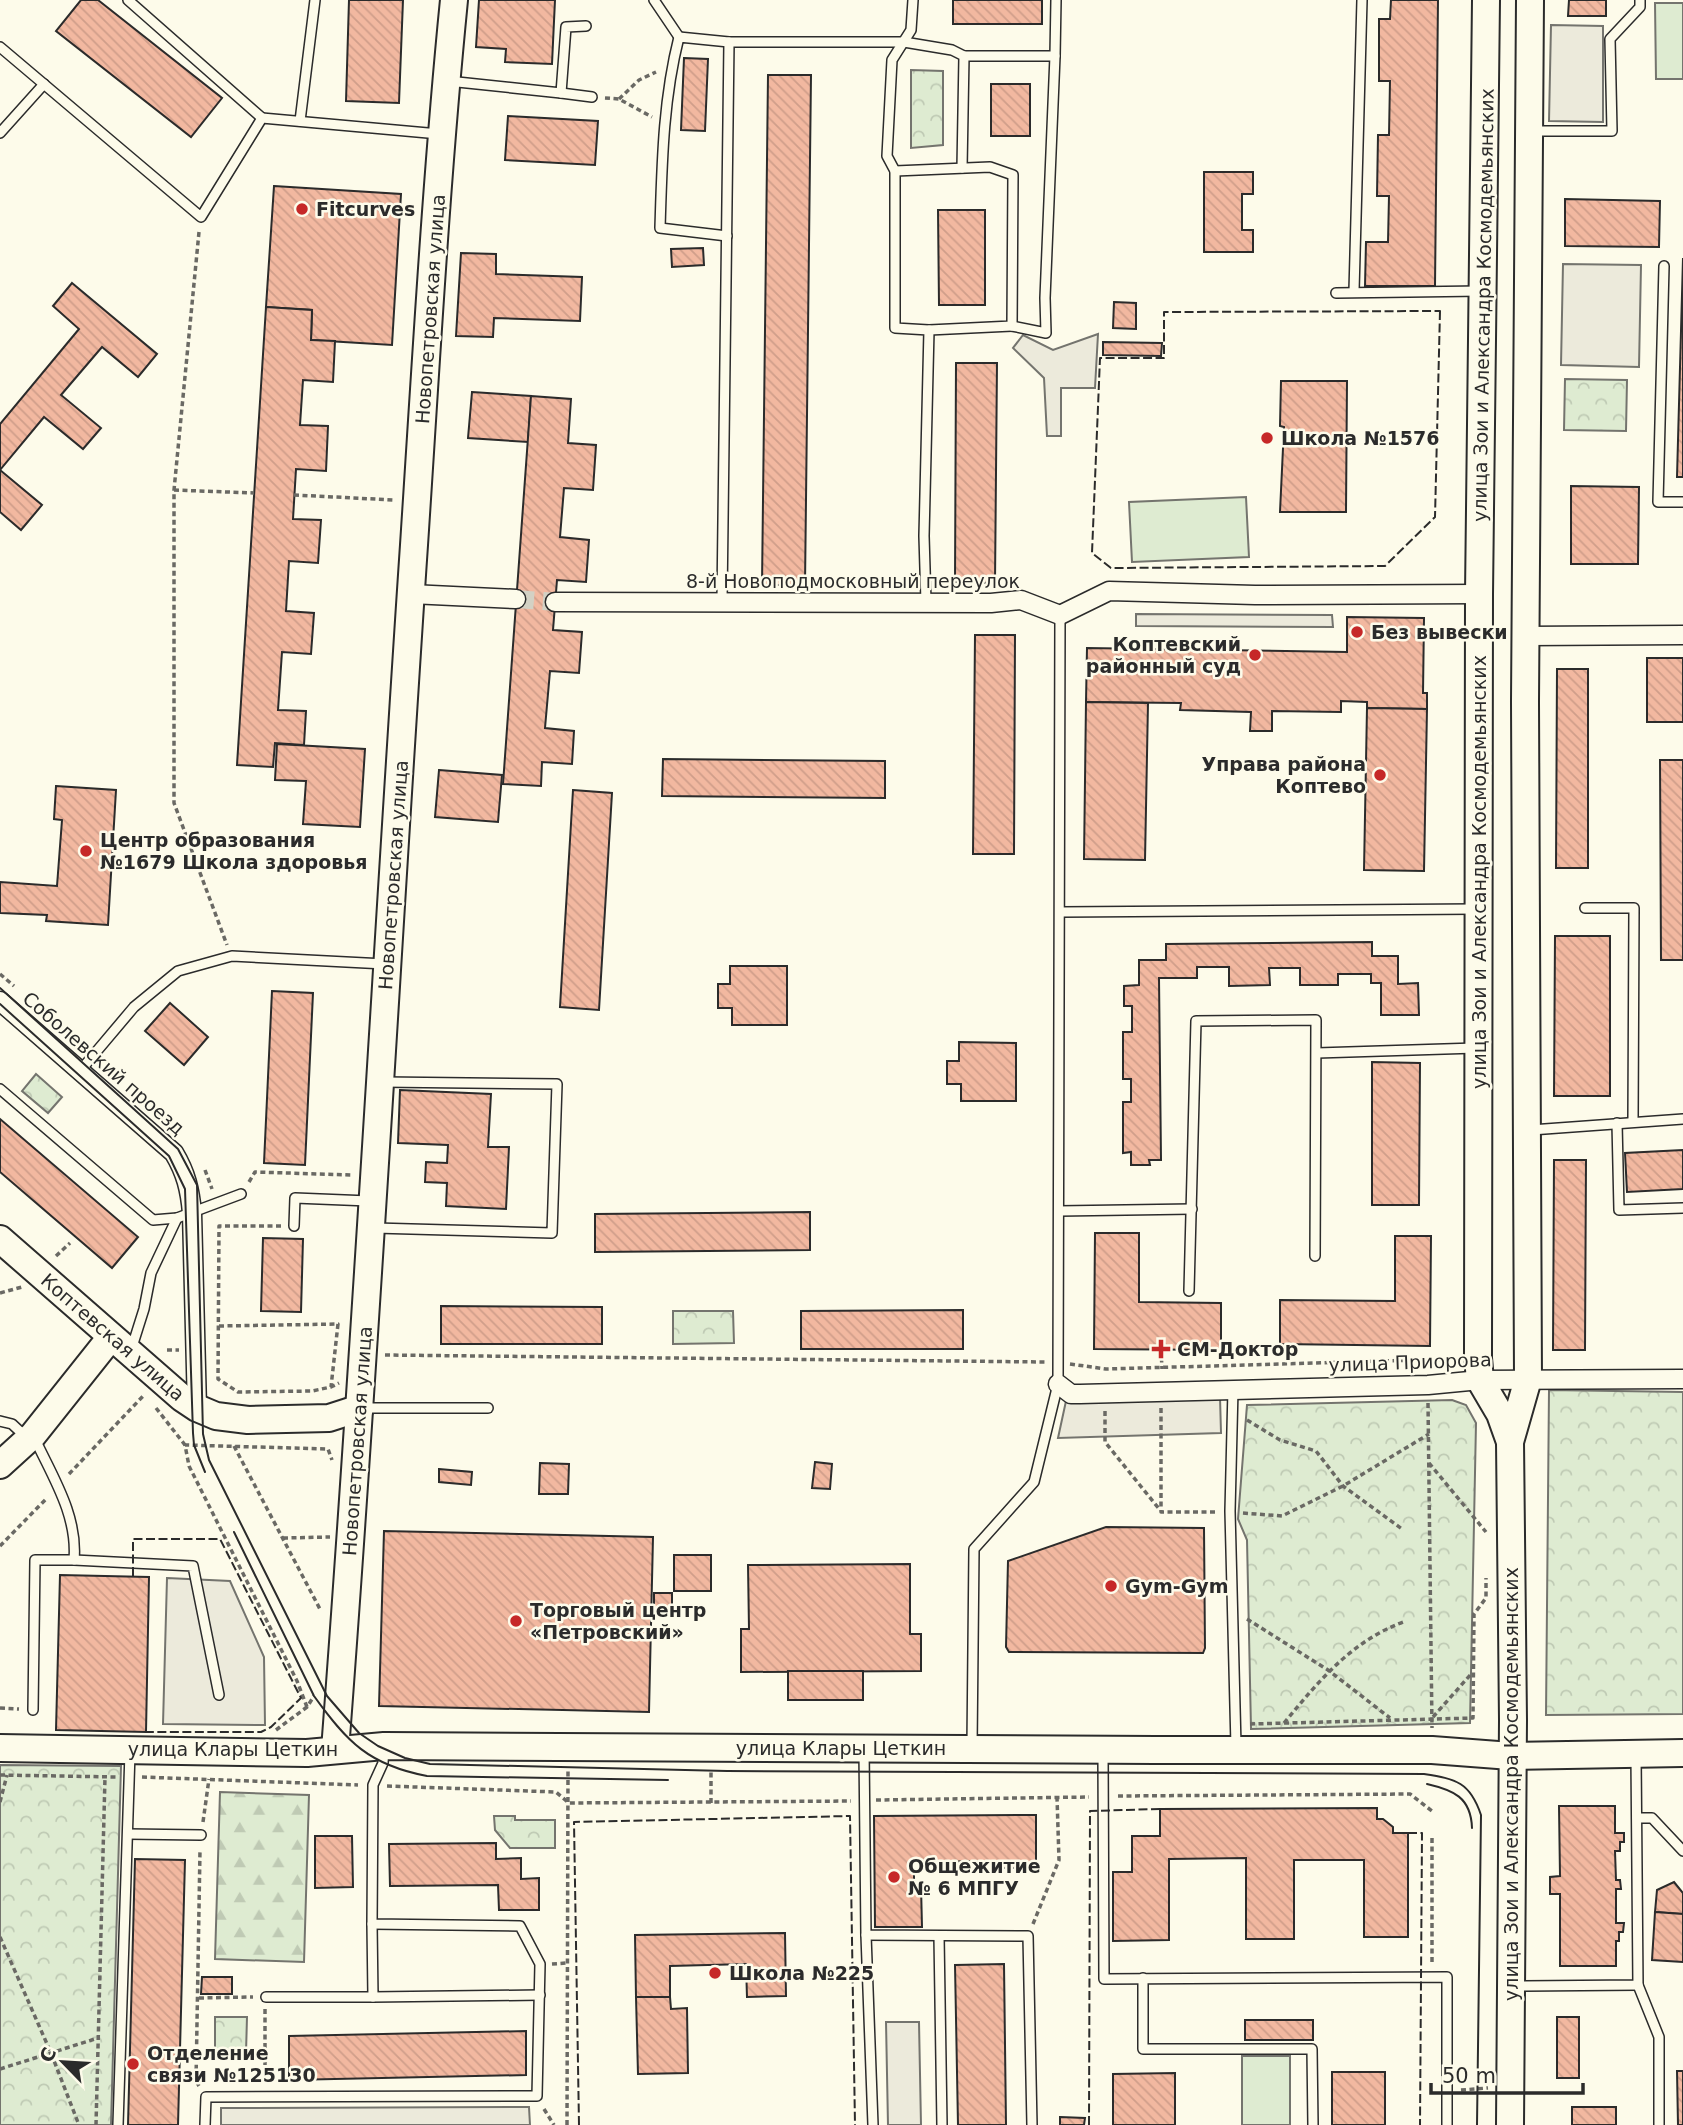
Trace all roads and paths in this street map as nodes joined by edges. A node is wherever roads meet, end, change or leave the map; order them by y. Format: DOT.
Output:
graph roads {
  1 [pos="128,0"];
  2 [pos="315,0"];
  3 [pos="454,0"];
  4 [pos="654,0"];
  5 [pos="913,0"];
  6 [pos="1056,0"];
  7 [pos="1063,0"];
  8 [pos="1362,0"];
  9 [pos="1486,0"];
  10 [pos="1530,0"];
  11 [pos="1640,0"];
  12 [pos="586,26"];
  13 [pos="679,37"];
  14 [pos="729,42"];
  15 [pos="904,42"];
  16 [pos="0,47"];
  17 [pos="964,56"];
  18 [pos="1055,56"];
  19 [pos="671,65"];
  20 [pos="446,81"];
  21 [pos="44,84"];
  22 [pos="561,93"];
  23 [pos="592,97"];
  24 [pos="619,99"];
  25 [pos="262,118"];
  26 [pos="300,121"];
  27 [pos="663,123"];
  28 [pos="1529,131"];
  29 [pos="0,133"];
  30 [pos="441,135"];
  31 [pos="962,169"];
  32 [pos="895,171"];
  33 [pos="201,217"];
  34 [pos="727,236"];
  35 [pos="1664,266"];
  36 [pos="1354,291"];
  37 [pos="1483,291"];
  38 [pos="1336,293"];
  39 [pos="1012,326"];
  40 [pos="929,330"];
  41 [pos="174,490"];
  42 [pos="254,493"];
  43 [pos="295,495"];
  44 [pos="417,501"];
  45 [pos="1683,502"];
  46 [pos="411,594"];
  47 [pos="1479,594"];
  48 [pos="516,599"];
  49 [pos="722,600"];
  50 [pos="555,602"];
  51 [pos="926,602"];
  52 [pos="1060,615"];
  53 [pos="1683,635"];
  54 [pos="1525,636"];
  55 [pos="1584,908"];
  56 [pos="1479,909"];
  57 [pos="1061,912"];
  58 [pos="232,956"];
  59 [pos="387,964"];
  60 [pos="2,1007"];
  61 [pos="1479,1048"];
  62 [pos="1317,1053"];
  63 [pos="79,1071"];
  64 [pos="379,1083"];
  65 [pos="0,1089"];
  66 [pos="1683,1119"];
  67 [pos="1633,1122"];
  68 [pos="1618,1123"];
  69 [pos="1527,1130"];
  70 [pos="353,1175"];
  71 [pos="241,1194"];
  72 [pos="371,1201"];
  73 [pos="1683,1208"];
  74 [pos="1192,1209"];
  75 [pos="1059,1211"];
  76 [pos="184,1216"];
  77 [pos="294,1226"];
  78 [pos="370,1229"];
  79 [pos="0,1239"];
  80 [pos="1315,1256"];
  81 [pos="26,1286"];
  82 [pos="1189,1291"];
  83 [pos="0,1293"];
  84 [pos="219,1326"];
  85 [pos="120,1345"];
  86 [pos="1161,1349"];
  87 [pos="1460,1359"];
  88 [pos="1057,1362"];
  89 [pos="1162,1368"];
  90 [pos="1106,1369"];
  91 [pos="362,1370"];
  92 [pos="1528,1379"];
  93 [pos="1683,1379"];
  94 [pos="1480,1380"];
  95 [pos="1058,1384"];
  96 [pos="331,1387"];
  97 [pos="1233,1389"];
  98 [pos="1160,1392"];
  99 [pos="1105,1393"];
  100 [pos="1428,1395"];
  101 [pos="197,1408"];
  102 [pos="360,1408"];
  103 [pos="488,1408"];
  104 [pos="1233,1411"];
  105 [pos="0,1421"];
  106 [pos="1429,1434"];
  107 [pos="30,1438"];
  108 [pos="1510,1442"];
  109 [pos="185,1445"];
  110 [pos="234,1446"];
  111 [pos="332,1462"];
  112 [pos="1429,1463"];
  113 [pos="0,1465"];
  114 [pos="59,1485"];
  115 [pos="1343,1486"];
  116 [pos="1230,1511"];
  117 [pos="1161,1512"];
  118 [pos="1486,1516"];
  119 [pos="1402,1529"];
  120 [pos="1486,1530"];
  121 [pos="333,1537"];
  122 [pos="283,1538"];
  123 [pos="1486,1542"];
  124 [pos="0,1546"];
  125 [pos="74,1560"];
  126 [pos="1486,1568"];
  127 [pos="1231,1609"];
  128 [pos="1406,1621"];
  129 [pos="327,1622"];
  130 [pos="1328,1670"];
  131 [pos="1472,1673"];
  132 [pos="317,1688"];
  133 [pos="219,1695"];
  134 [pos="307,1707"];
  135 [pos="0,1708"];
  136 [pos="33,1710"];
  137 [pos="1432,1718"];
  138 [pos="1392,1720"];
  139 [pos="1284,1723"];
  140 [pos="266,1735"];
  141 [pos="1432,1735"];
  142 [pos="1236,1736"];
  143 [pos="384,1746"];
  144 [pos="567,1747"];
  145 [pos="0,1748"];
  146 [pos="864,1748"];
  147 [pos="972,1749"];
  148 [pos="1103,1749"];
  149 [pos="130,1750"];
  150 [pos="335,1750"];
  151 [pos="1683,1753"];
  152 [pos="1636,1754"];
  153 [pos="1511,1756"];
  154 [pos="0,1775"];
  155 [pos="7,1775"];
  156 [pos="106,1776"];
  157 [pos="130,1777"];
  158 [pos="209,1779"];
  159 [pos="373,1785"];
  160 [pos="1057,1797"];
  161 [pos="1104,1797"];
  162 [pos="865,1801"];
  163 [pos="0,1802"];
  164 [pos="569,1803"];
  165 [pos="1432,1811"];
  166 [pos="1637,1818"];
  167 [pos="128,1834"];
  168 [pos="201,1835"];
  169 [pos="1432,1838"];
  170 [pos="1683,1851"];
  171 [pos="372,1924"];
  172 [pos="866,1935"];
  173 [pos="940,1936"];
  174 [pos="1028,1936"];
  175 [pos="0,1937"];
  176 [pos="1432,1977"];
  177 [pos="1143,1979"];
  178 [pos="1638,1985"];
  179 [pos="1510,1986"];
  180 [pos="540,1995"];
  181 [pos="266,1997"];
  182 [pos="373,1997"];
  183 [pos="199,1998"];
  184 [pos="98,2038"];
  185 [pos="51,2053"];
  186 [pos="0,2069"];
  187 [pos="537,2096"];
  188 [pos="206,2097"];
  189 [pos="265,2097"];
  190 [pos="79,2125"];
  191 [pos="96,2125"];
  192 [pos="118,2125"];
  193 [pos="205,2125"];
  194 [pos="554,2125"];
  195 [pos="567,2125"];
  196 [pos="873,2125"];
  197 [pos="942,2125"];
  198 [pos="1032,2125"];
  199 [pos="1313,2125"];
  200 [pos="1447,2125"];
  201 [pos="1510,2125"];
  202 [pos="1659,2125"];
  1 -- 25 [label="lane"];
  2 -- 26 [label="lane"];
  3 -- 20 [label="street, Новопетровская улица"];
  4 -- 13 [label="lane"];
  5 -- 15 [label="lane"];
  6 -- 7 [label="lane"];
  6 -- 18 [label="lane"];
  8 -- 36 [label="lane"];
  9 -- 37 [label="street, улица Зои и Александра Космодемьянских"];
  10 -- 28 [label="street, улица Зои и Александра Космодемьянских"];
  11 -- 28 [label="lane"];
  12 -- 22 [label="lane"];
  13 -- 14 [label="lane"];
  13 -- 19 [label="lane"];
  14 -- 15 [label="lane"];
  14 -- 34 [label="lane"];
  15 -- 17 [label="lane"];
  15 -- 32 [label="lane"];
  16 -- 21 [label="lane"];
  17 -- 18 [label="lane"];
  17 -- 31 [label="lane"];
  18 -- 39 [label="lane"];
  19 -- 24 [label="path"];
  19 -- 27 [label="lane"];
  20 -- 22 [label="lane"];
  20 -- 30 [label="street, Новопетровская улица"];
  21 -- 29 [label="lane"];
  21 -- 33 [label="lane"];
  22 -- 23 [label="lane"];
  23 -- 24 [label="path"];
  24 -- 27 [label="path"];
  25 -- 26 [label="lane"];
  25 -- 33 [label="lane"];
  26 -- 30 [label="lane"];
  27 -- 34 [label="lane"];
  28 -- 54 [label="street, улица Зои и Александра Космодемьянских"];
  30 -- 44 [label="street, Новопетровская улица"];
  31 -- 32 [label="lane"];
  31 -- 39 [label="lane"];
  32 -- 40 [label="lane"];
  33 -- 41 [label="path"];
  34 -- 49 [label="lane"];
  35 -- 45 [label="lane"];
  36 -- 37 [label="lane"];
  36 -- 38 [label="lane"];
  37 -- 47 [label="street, улица Зои и Александра Космодемьянских"];
  39 -- 40 [label="lane"];
  40 -- 51 [label="lane"];
  41 -- 42 [label="path"];
  41 -- 58 [label="path"];
  43 -- 44 [label="path"];
  44 -- 46 [label="street, Новопетровская улица"];
  46 -- 48 [label="street"];
  46 -- 59 [label="street, Новопетровская улица"];
  47 -- 52 [label="street"];
  47 -- 56 [label="street, улица Зои и Александра Космодемьянских"];
  49 -- 50 [label="street, 8-й Новоподмосковный переулок"];
  49 -- 51 [label="street, 8-й Новоподмосковный переулок"];
  51 -- 52 [label="street, 8-й Новоподмосковный переулок"];
  52 -- 57 [label="lane"];
  53 -- 54 [label="street"];
  54 -- 69 [label="street, улица Зои и Александра Космодемьянских"];
  55 -- 67 [label="lane"];
  56 -- 57 [label="lane"];
  56 -- 61 [label="street, улица Зои и Александра Космодемьянских"];
  57 -- 75 [label="lane"];
  58 -- 59 [label="lane"];
  58 -- 63 [label="lane"];
  59 -- 64 [label="street, Новопетровская улица"];
  60 -- 63 [label="street, Соболевский проезд"];
  61 -- 62 [label="lane"];
  61 -- 94 [label="street, улица Зои и Александра Космодемьянских"];
  62 -- 74 [label="lane"];
  62 -- 80 [label="lane"];
  63 -- 76 [label="street, Соболевский проезд"];
  64 -- 72 [label="street, Новопетровская улица"];
  64 -- 78 [label="lane"];
  65 -- 76 [label="lane"];
  66 -- 67 [label="lane"];
  67 -- 68 [label="lane"];
  68 -- 69 [label="lane"];
  68 -- 73 [label="lane"];
  69 -- 92 [label="street, улица Зои и Александра Космодемьянских"];
  70 -- 71 [label="path"];
  71 -- 76 [label="lane"];
  72 -- 77 [label="lane"];
  72 -- 78 [label="street, Новопетровская улица"];
  74 -- 75 [label="lane"];
  74 -- 82 [label="lane"];
  75 -- 88 [label="lane"];
  76 -- 85 [label="lane"];
  76 -- 101 [label="street, Соболевский проезд"];
  77 -- 84 [label="path"];
  78 -- 91 [label="street, Новопетровская улица"];
  79 -- 85 [label="street, Коптевская улица"];
  81 -- 83 [label="path"];
  84 -- 96 [label="path"];
  84 -- 96 [label="path"];
  85 -- 101 [label="street, Коптевская улица"];
  85 -- 107 [label="street"];
  86 -- 89 [label="path"];
  87 -- 89 [label="path"];
  88 -- 90 [label="path"];
  88 -- 91 [label="path"];
  88 -- 95 [label="lane"];
  89 -- 90 [label="path"];
  89 -- 98 [label="path"];
  90 -- 99 [label="path"];
  91 -- 96 [label="path"];
  91 -- 102 [label="street, Новопетровская улица"];
  92 -- 93 [label="street, улица Приорова"];
  92 -- 94 [label="street, улица Приорова"];
  92 -- 108 [label="street, улица Зои и Александра Космодемьянских"];
  94 -- 97 [label="street, улица Приорова"];
  94 -- 108 [label="street, улица Зои и Александра Космодемьянских"];
  95 -- 99 [label="street, улица Приорова"];
  95 -- 147 [label="lane"];
  97 -- 98 [label="street, улица Приорова"];
  97 -- 104 [label="lane"];
  98 -- 99 [label="street, улица Приорова"];
  98 -- 117 [label="path"];
  99 -- 117 [label="path"];
  100 -- 106 [label="path"];
  101 -- 102 [label="street, Коптевская улица"];
  102 -- 103 [label="lane"];
  102 -- 150 [label="street, Новопетровская улица"];
  104 -- 115 [label="path"];
  104 -- 116 [label="lane"];
  105 -- 107 [label="lane"];
  106 -- 112 [label="path"];
  106 -- 115 [label="path"];
  107 -- 113 [label="street"];
  107 -- 114 [label="lane"];
  108 -- 153 [label="street, улица Зои и Александра Космодемьянских"];
  109 -- 110 [label="path"];
  109 -- 114 [label="path"];
  109 -- 134 [label="path"];
  110 -- 111 [label="path"];
  110 -- 122 [label="path"];
  112 -- 120 [label="path"];
  112 -- 137 [label="path"];
  114 -- 124 [label="path"];
  114 -- 125 [label="lane"];
  115 -- 116 [label="path"];
  115 -- 119 [label="path"];
  116 -- 117 [label="path"];
  116 -- 127 [label="lane"];
  118 -- 120 [label="path"];
  120 -- 123 [label="path"];
  121 -- 122 [label="path"];
  122 -- 129 [label="path"];
  125 -- 133 [label="lane"];
  125 -- 136 [label="lane"];
  126 -- 131 [label="path"];
  127 -- 130 [label="path"];
  127 -- 142 [label="lane"];
  128 -- 130 [label="path"];
  130 -- 138 [label="path"];
  130 -- 139 [label="path"];
  131 -- 137 [label="path"];
  131 -- 137 [label="path"];
  132 -- 134 [label="path"];
  134 -- 140 [label="path"];
  135 -- 136 [label="path"];
  137 -- 138 [label="path"];
  137 -- 141 [label="path"];
  138 -- 139 [label="path"];
  139 -- 142 [label="path"];
  142 -- 148 [label="street, улица Клары Цеткин"];
  142 -- 153 [label="street, улица Клары Цеткин"];
  143 -- 144 [label="street, улица Клары Цеткин"];
  143 -- 150 [label="street, улица Клары Цеткин"];
  143 -- 159 [label="lane"];
  144 -- 146 [label="street, улица Клары Цеткин"];
  144 -- 164 [label="path"];
  145 -- 149 [label="street, улица Клары Цеткин"];
  146 -- 147 [label="street, улица Клары Цеткин"];
  146 -- 162 [label="lane"];
  147 -- 148 [label="street, улица Клары Цеткин"];
  148 -- 161 [label="lane"];
  149 -- 150 [label="street, улица Клары Цеткин"];
  149 -- 157 [label="lane"];
  151 -- 152 [label="street, улица Клары Цеткин"];
  152 -- 153 [label="street, улица Клары Цеткин"];
  152 -- 166 [label="lane"];
  153 -- 179 [label="street, улица Зои и Александра Космодемьянских"];
  154 -- 155 [label="path"];
  155 -- 156 [label="path"];
  155 -- 163 [label="path"];
  156 -- 157 [label="path"];
  156 -- 184 [label="path"];
  157 -- 158 [label="path"];
  157 -- 167 [label="lane"];
  158 -- 159 [label="path"];
  158 -- 168 [label="path"];
  159 -- 164 [label="path"];
  159 -- 171 [label="lane"];
  160 -- 161 [label="path"];
  160 -- 162 [label="path"];
  160 -- 174 [label="path"];
  161 -- 165 [label="path"];
  161 -- 177 [label="lane"];
  162 -- 164 [label="path"];
  162 -- 172 [label="lane"];
  164 -- 195 [label="path"];
  166 -- 170 [label="lane"];
  166 -- 178 [label="lane"];
  167 -- 168 [label="lane"];
  167 -- 192 [label="lane"];
  168 -- 183 [label="path"];
  169 -- 176 [label="path"];
  171 -- 180 [label="lane"];
  171 -- 182 [label="lane"];
  172 -- 173 [label="lane"];
  172 -- 196 [label="lane"];
  173 -- 174 [label="lane"];
  173 -- 197 [label="lane"];
  174 -- 198 [label="lane"];
  175 -- 185 [label="path"];
  176 -- 177 [label="lane"];
  176 -- 200 [label="lane"];
  177 -- 199 [label="lane"];
  178 -- 179 [label="lane"];
  178 -- 202 [label="lane"];
  179 -- 201 [label="street, улица Зои и Александра Космодемьянских"];
  180 -- 182 [label="lane"];
  180 -- 187 [label="lane"];
  181 -- 182 [label="lane"];
  181 -- 183 [label="path"];
  181 -- 189 [label="path"];
  183 -- 188 [label="path"];
  184 -- 185 [label="path"];
  184 -- 191 [label="path"];
  185 -- 186 [label="path"];
  185 -- 190 [label="path"];
  187 -- 189 [label="lane"];
  187 -- 194 [label="path"];
  188 -- 189 [label="lane"];
  188 -- 193 [label="lane"];
}
